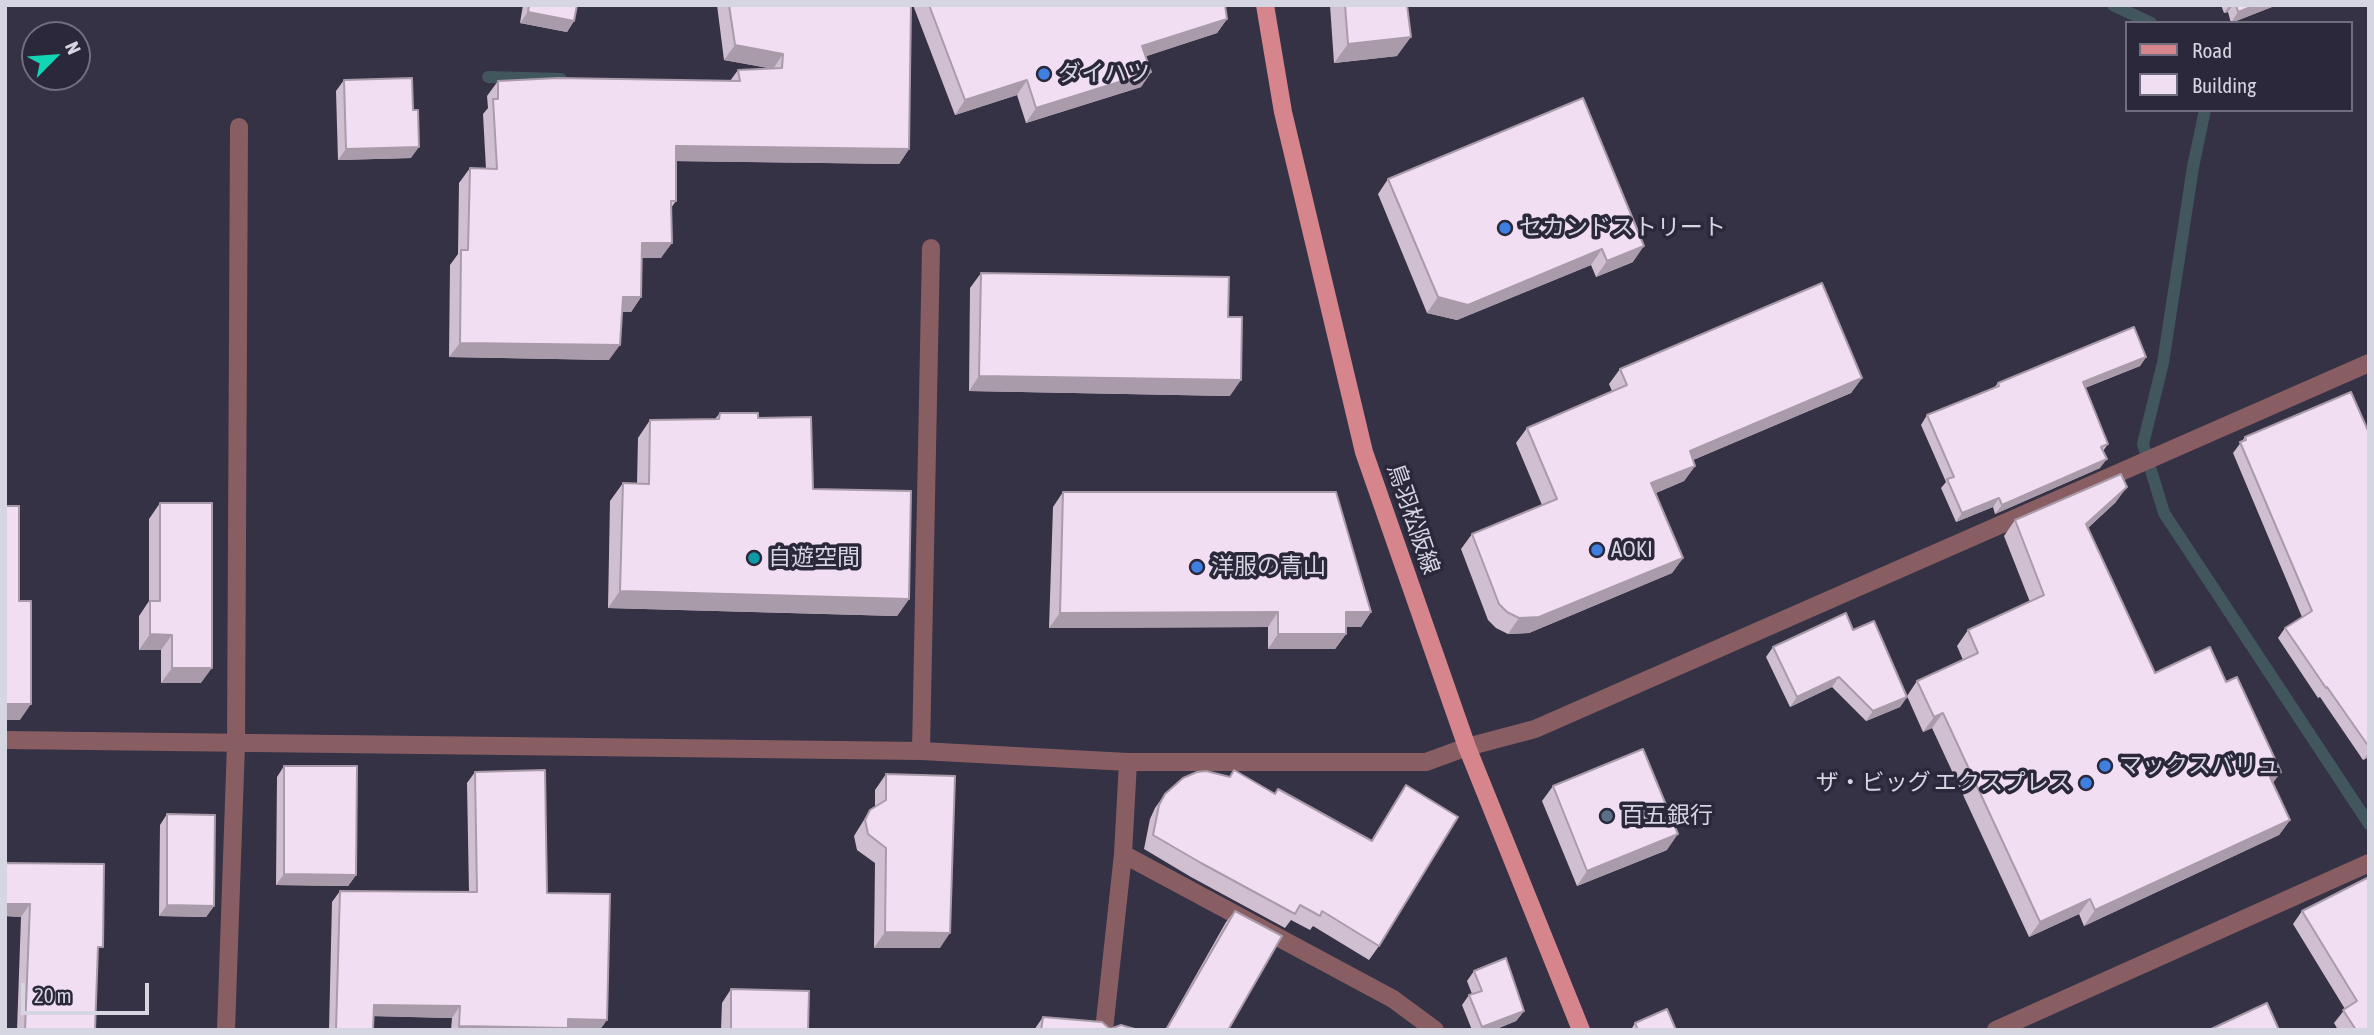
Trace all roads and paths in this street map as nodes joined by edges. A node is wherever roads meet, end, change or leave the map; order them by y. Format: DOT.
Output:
graph roads {
  1 [pos="1265,5"];
  2 [pos="239,127"];
  3 [pos="931,248"];
  4 [pos="2369,363"];
  5 [pos="5,740"];
  6 [pos="236,744"];
  7 [pos="1468,747"];
  8 [pos="921,751"];
  9 [pos="1128,762"];
  10 [pos="1123,854"];
  11 [pos="2367,863"];
  12 [pos="226,1030"];
  13 [pos="1104,1030"];
  14 [pos="1435,1030"];
  15 [pos="1581,1030"];
  16 [pos="1996,1030"];
  1 -- 7 [label="main road, 鳥羽松阪線"];
  2 -- 6 [label="street"];
  3 -- 8 [label="street"];
  4 -- 7 [label="street"];
  5 -- 6 [label="street"];
  6 -- 8 [label="street"];
  6 -- 12 [label="street"];
  7 -- 9 [label="street"];
  7 -- 15 [label="main road, 鳥羽松阪線"];
  8 -- 9 [label="street"];
  9 -- 10 [label="street"];
  10 -- 13 [label="street"];
  10 -- 14 [label="street"];
  11 -- 16 [label="street"];
}
